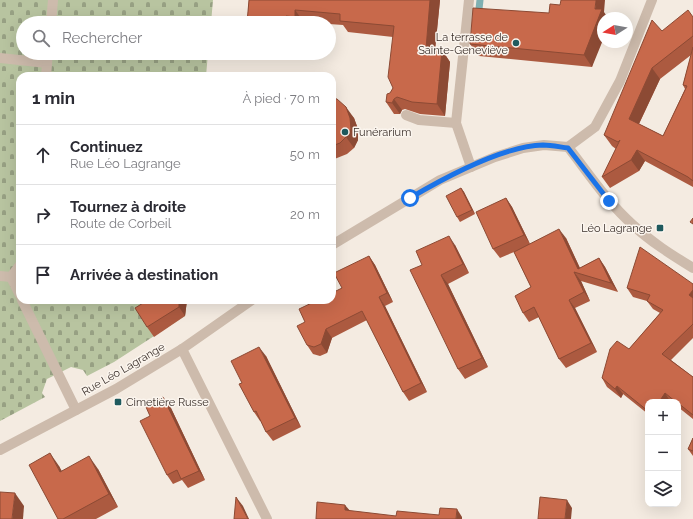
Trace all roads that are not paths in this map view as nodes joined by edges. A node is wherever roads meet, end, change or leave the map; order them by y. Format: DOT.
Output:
graph roads {
  1 [pos="53,0"];
  2 [pos="469,0"];
  3 [pos="652,0"];
  4 [pos="52,16"];
  5 [pos="0,58"];
  6 [pos="16,58"];
  7 [pos="48,60"];
  8 [pos="46,72"];
  9 [pos="406,115"];
  10 [pos="456,123"];
  11 [pos="568,148"];
  12 [pos="471,167"];
  13 [pos="336,243"];
  14 [pos="693,268"];
  15 [pos="16,270"];
  16 [pos="0,276"];
  17 [pos="11,277"];
  18 [pos="16,288"];
  19 [pos="24,304"];
  20 [pos="246,304"];
  21 [pos="182,349"];
  22 [pos="76,410"];
  23 [pos="0,450"];
  24 [pos="267,519"];
  1 -- 4 [label="street"];
  2 -- 10 [label="street"];
  3 -- 11 [label="street"];
  5 -- 6 [label="street"];
  7 -- 8 [label="street"];
  9 -- 10 [label="street"];
  10 -- 12 [label="street"];
  11 -- 12 [label="street"];
  11 -- 14 [label="street"];
  12 -- 13 [label="street"];
  15 -- 17 [label="street"];
  16 -- 17 [label="street"];
  17 -- 18 [label="street"];
  19 -- 22 [label="street"];
  20 -- 21 [label="street, Rue Léo Lagrange"];
  21 -- 22 [label="street, Rue Léo Lagrange"];
  21 -- 24 [label="street"];
  22 -- 23 [label="street, Rue Léo Lagrange"];
}
